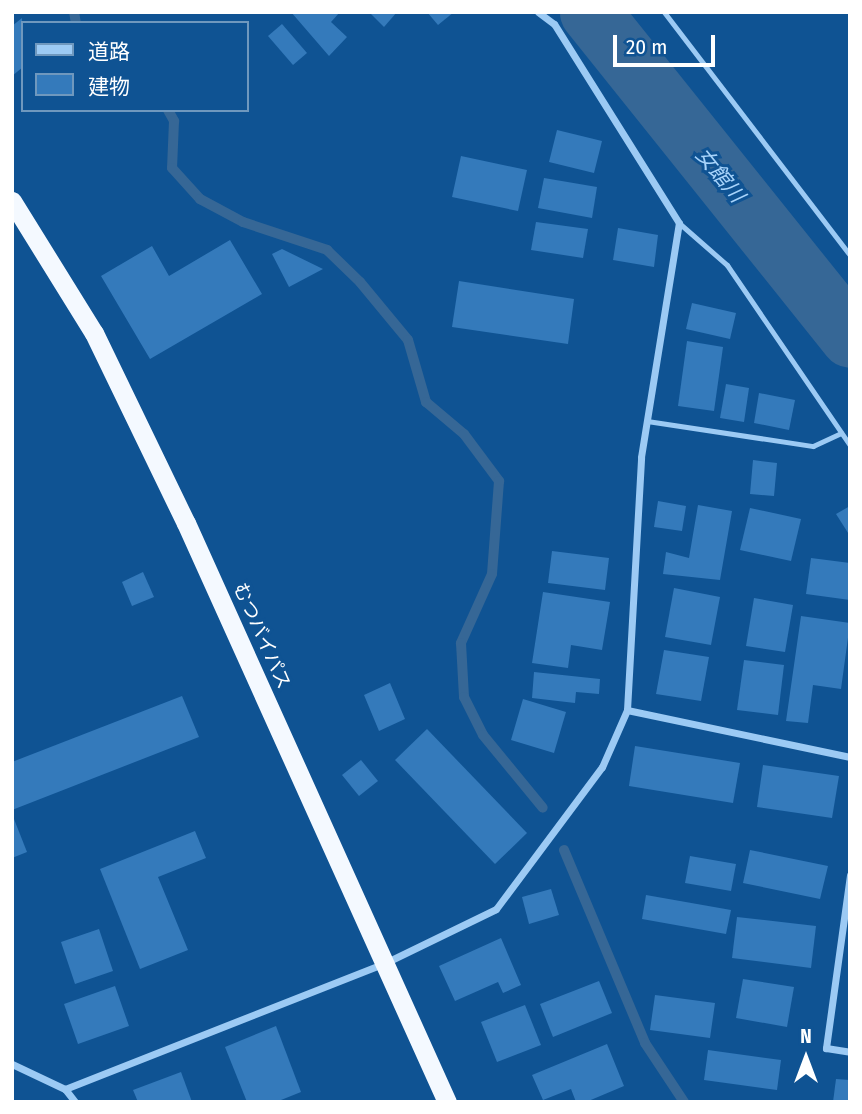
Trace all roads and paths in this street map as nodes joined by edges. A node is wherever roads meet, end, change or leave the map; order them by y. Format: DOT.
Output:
graph roads {
  1 [pos="538,12"];
  2 [pos="663,12"];
  3 [pos="12,201"];
  4 [pos="679,223"];
  5 [pos="850,255"];
  6 [pos="647,421"];
  7 [pos="841,433"];
  8 [pos="850,445"];
  9 [pos="627,710"];
  10 [pos="850,757"];
  11 [pos="850,875"];
  12 [pos="386,963"];
  13 [pos="850,1052"];
  14 [pos="12,1064"];
  15 [pos="65,1089"];
  16 [pos="75,1102"];
  17 [pos="447,1102"];
  1 -- 4 [label="street"];
  2 -- 5 [label="lane"];
  3 -- 12 [label="highway, むつバイパス"];
  4 -- 6 [label="street"];
  4 -- 7 [label="lane"];
  6 -- 7 [label="lane"];
  6 -- 9 [label="street"];
  7 -- 8 [label="lane"];
  9 -- 10 [label="street"];
  9 -- 12 [label="street"];
  11 -- 13 [label="street"];
  12 -- 15 [label="street"];
  12 -- 17 [label="highway, むつバイパス"];
  14 -- 15 [label="street"];
  15 -- 16 [label="street"];
}
